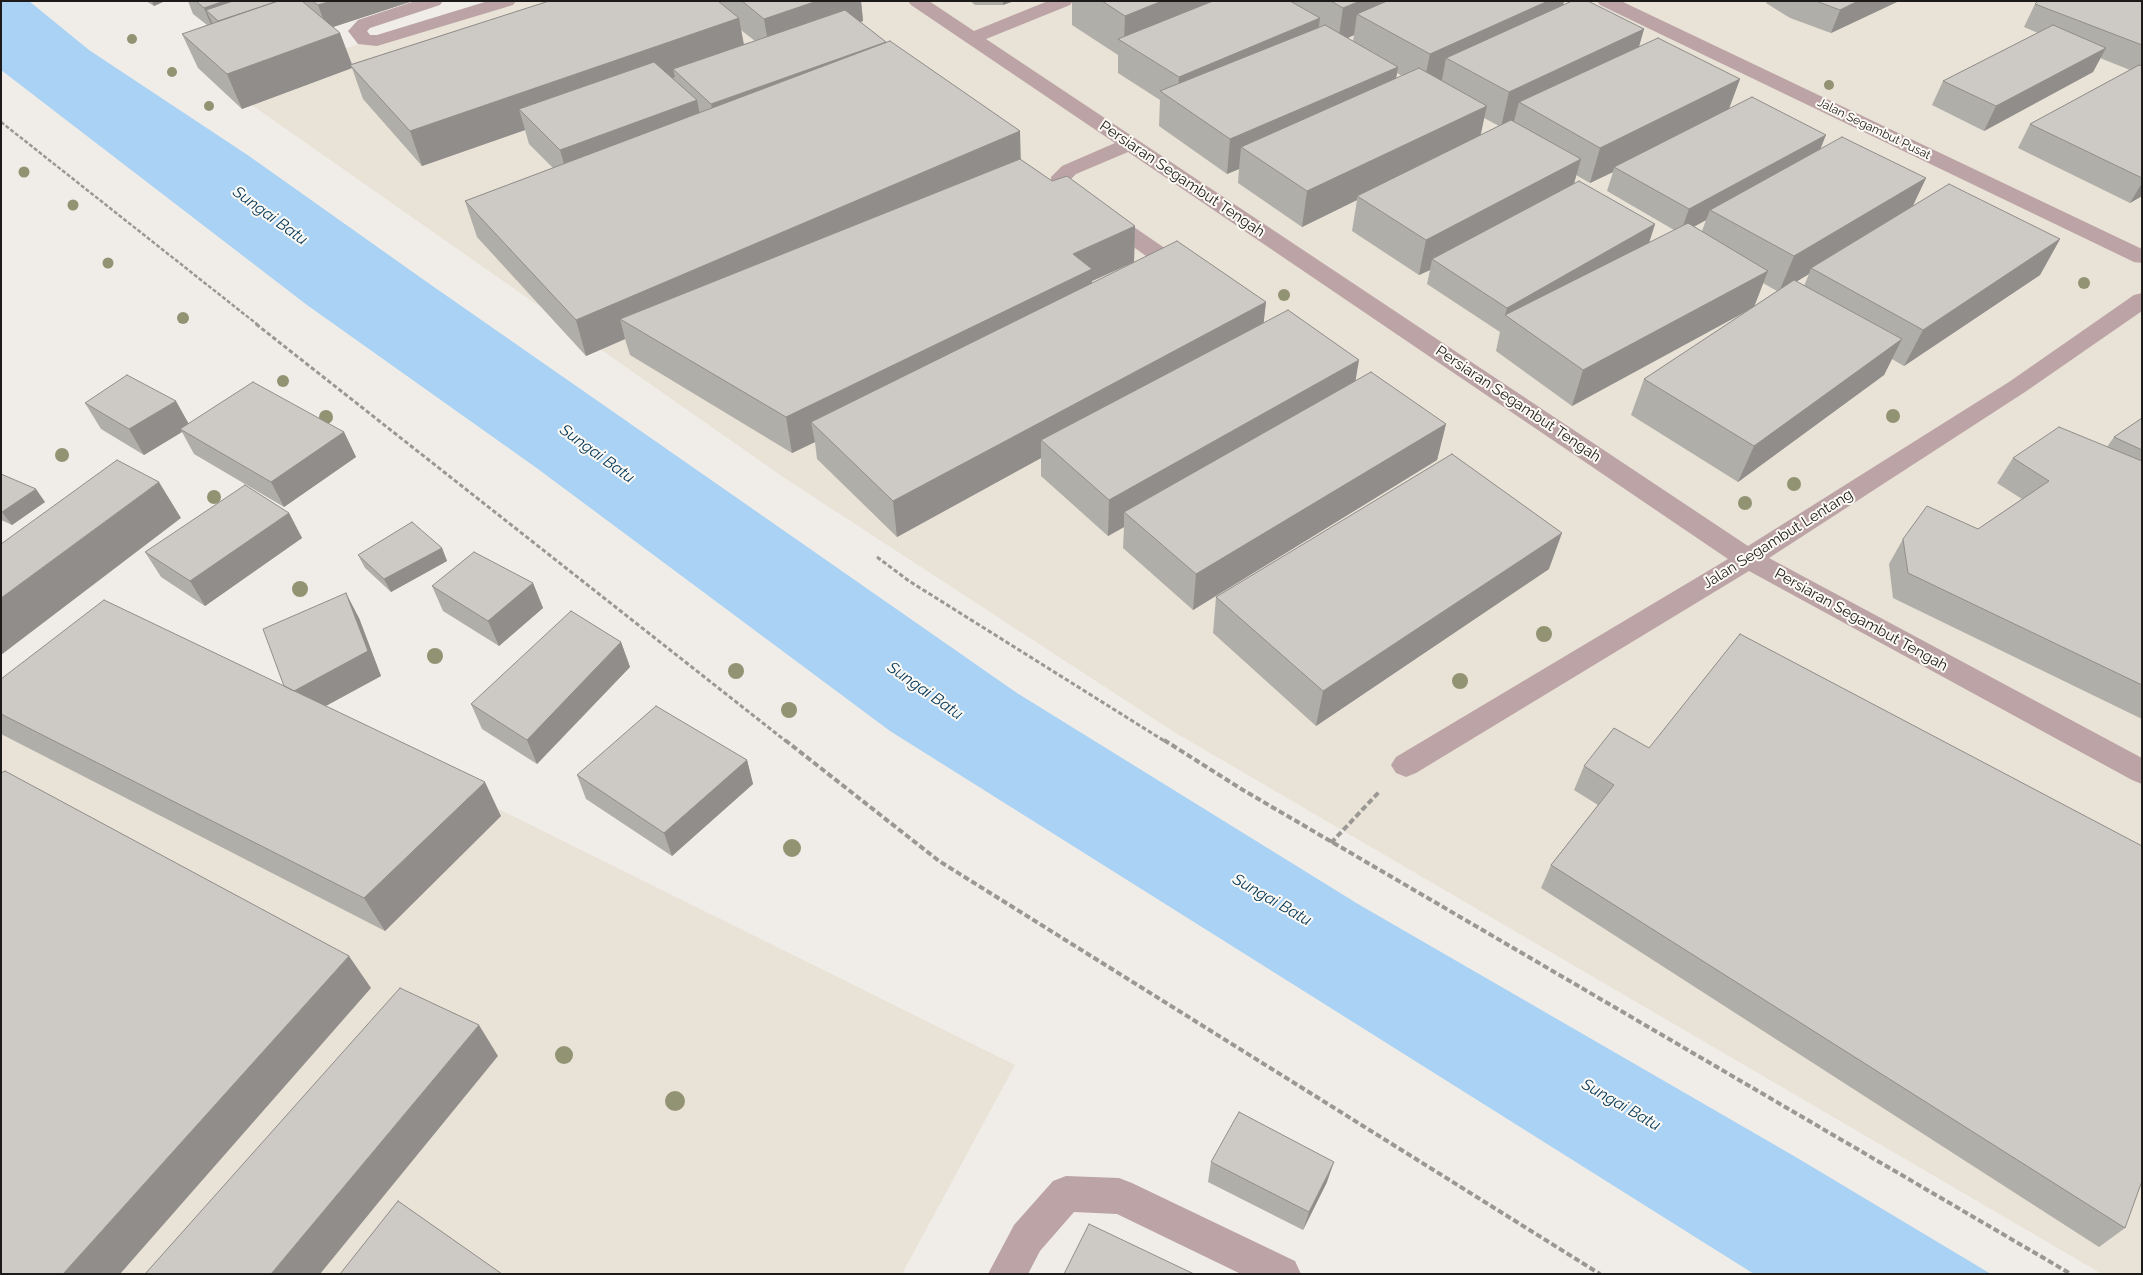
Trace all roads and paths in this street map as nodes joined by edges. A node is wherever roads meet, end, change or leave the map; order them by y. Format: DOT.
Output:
graph roads {
  1 [pos="434,1"];
  2 [pos="507,1"];
  3 [pos="916,1"];
  4 [pos="1064,1"];
  5 [pos="1606,1"];
  6 [pos="972,38"];
  7 [pos="1,122"];
  8 [pos="1130,144"];
  9 [pos="1161,256"];
  10 [pos="2142,257"];
  11 [pos="2142,300"];
  12 [pos="877,557"];
  13 [pos="1748,558"];
  14 [pos="1406,765"];
  15 [pos="2142,772"];
  16 [pos="1331,843"];
  17 [pos="1007,1274"];
  18 [pos="1282,1274"];
  19 [pos="1600,1274"];
  20 [pos="2071,1274"];
  1 -- 2 [label="street"];
  3 -- 6 [label="street, Persiaran Segambut Tengah"];
  4 -- 6 [label="street"];
  5 -- 10 [label="street, Jalan Segambut Pusat"];
  6 -- 8 [label="street, Persiaran Segambut Tengah"];
  7 -- 19 [label="path"];
  8 -- 9 [label="street"];
  8 -- 13 [label="street, Persiaran Segambut Tengah"];
  11 -- 13 [label="street, Jalan Segambut Lentang"];
  12 -- 16 [label="path"];
  13 -- 14 [label="street, Jalan Segambut Lentang"];
  13 -- 15 [label="street, Persiaran Segambut Tengah"];
  14 -- 16 [label="path"];
  16 -- 20 [label="path"];
  17 -- 18 [label="street"];
}
